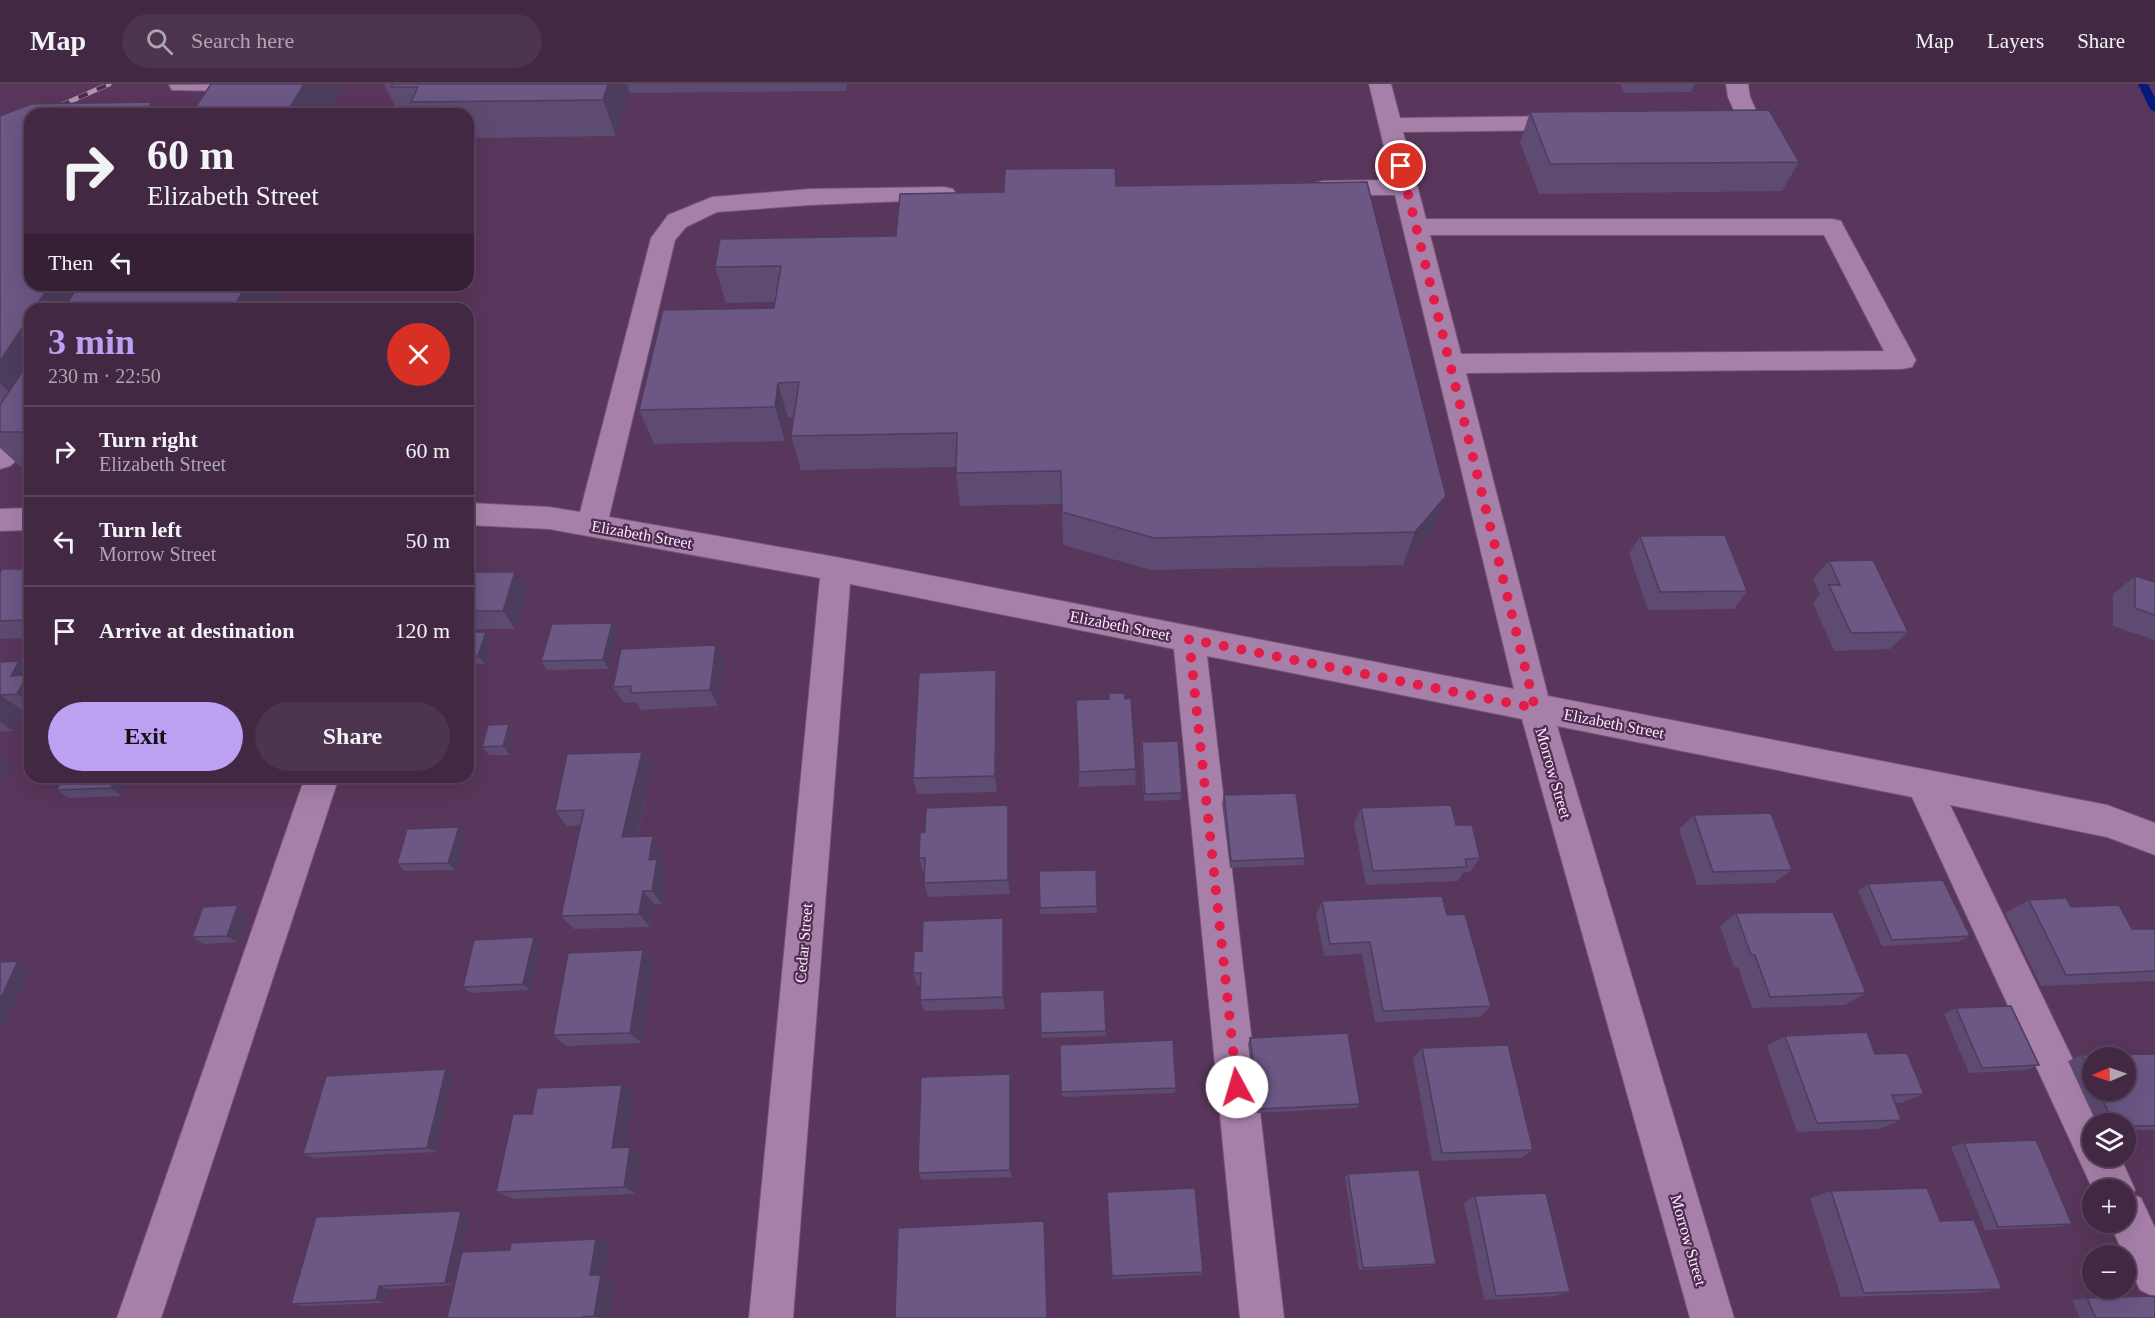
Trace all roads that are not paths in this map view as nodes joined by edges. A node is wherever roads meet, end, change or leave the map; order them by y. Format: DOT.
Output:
graph roads {
  1 [pos="1380,84"];
  2 [pos="1737,84"];
  3 [pos="180,85"];
  4 [pos="225,108"];
  5 [pos="1694,122"];
  6 [pos="1592,123"];
  7 [pos="1391,125"];
  8 [pos="1406,187"];
  9 [pos="1299,189"];
  10 [pos="965,194"];
  11 [pos="1416,227"];
  12 [pos="1450,364"];
  13 [pos="24,437"];
  14 [pos="0,458"];
  15 [pos="474,514"];
  16 [pos="24,519"];
  17 [pos="0,520"];
  18 [pos="592,525"];
  19 [pos="836,569"];
  20 [pos="1189,639"];
  21 [pos="1535,708"];
  22 [pos="320,783"];
  23 [pos="1923,785"];
  24 [pos="2155,839"];
  25 [pos="2082,1122"];
  26 [pos="2135,1233"];
  27 [pos="2155,1275"];
  28 [pos="139,1318"];
  29 [pos="771,1318"];
  30 [pos="1262,1318"];
  31 [pos="1712,1318"];
  1 -- 7 [label="street, Morrow Street"];
  2 -- 5 [label="street"];
  3 -- 4 [label="street"];
  6 -- 7 [label="street"];
  7 -- 8 [label="street, Morrow Street"];
  8 -- 9 [label="street"];
  8 -- 11 [label="street, Morrow Street"];
  10 -- 18 [label="street"];
  11 -- 12 [label="street, Morrow Street"];
  11 -- 12 [label="street"];
  12 -- 21 [label="street, Morrow Street"];
  13 -- 14 [label="street"];
  15 -- 18 [label="street, Elizabeth Street"];
  16 -- 17 [label="street"];
  18 -- 19 [label="street, Elizabeth Street"];
  19 -- 20 [label="street, Elizabeth Street"];
  19 -- 29 [label="street, Cedar Street"];
  20 -- 21 [label="street, Elizabeth Street"];
  20 -- 30 [label="street"];
  21 -- 23 [label="street, Elizabeth Street"];
  21 -- 31 [label="street, Morrow Street"];
  22 -- 28 [label="street"];
  23 -- 24 [label="street, Elizabeth Street"];
  23 -- 25 [label="street"];
  26 -- 27 [label="street"];
}
